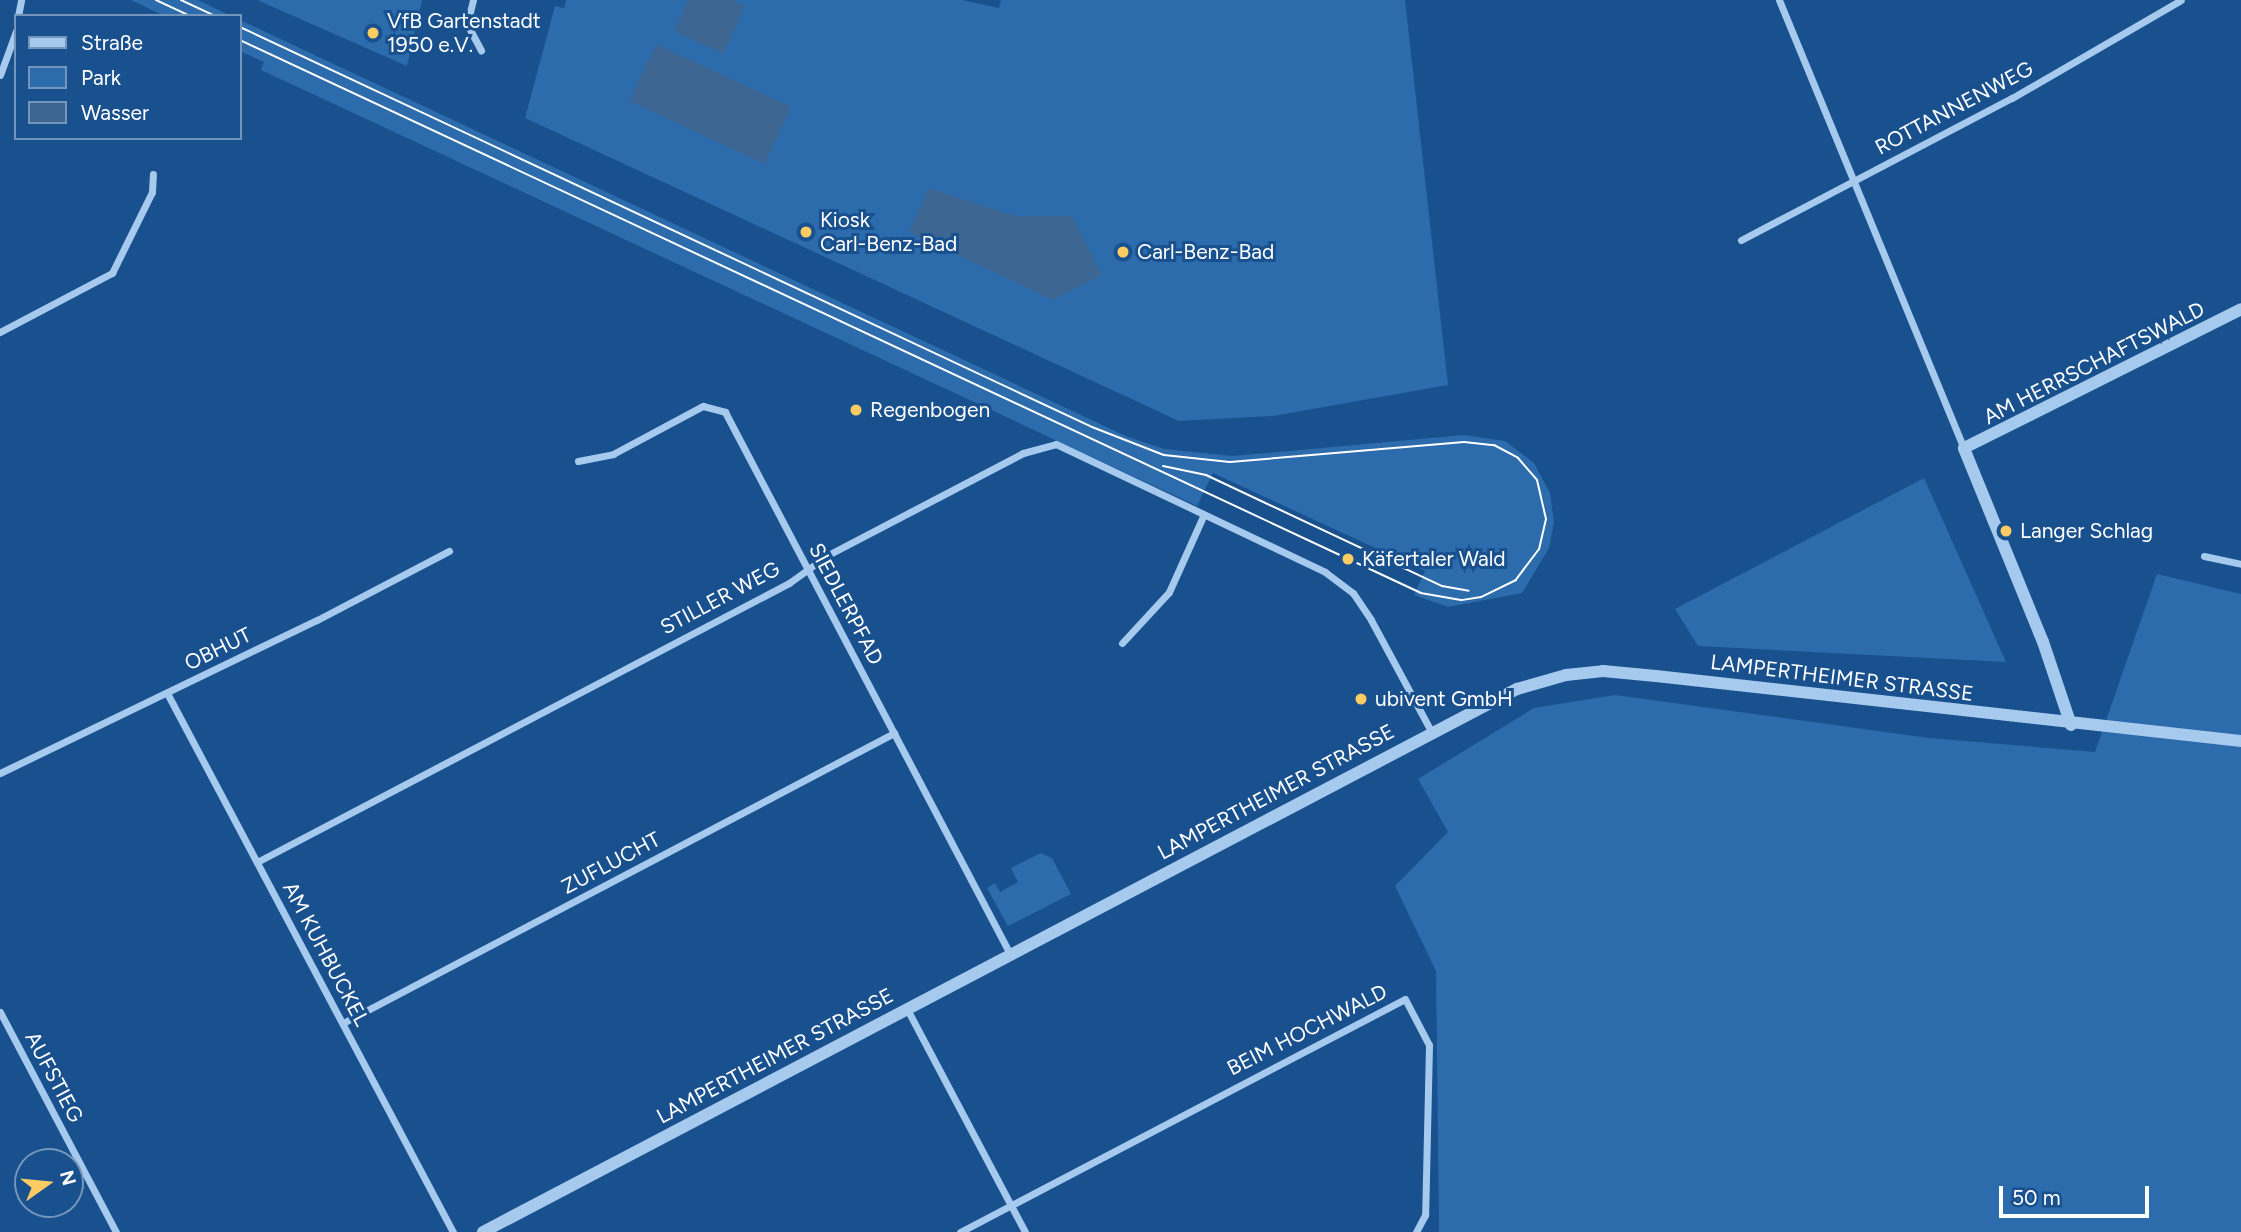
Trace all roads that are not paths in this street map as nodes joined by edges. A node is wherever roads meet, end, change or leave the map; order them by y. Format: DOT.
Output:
graph roads {
  1 [pos="473,0"];
  2 [pos="1779,0"];
  3 [pos="2181,0"];
  4 [pos="14,36"];
  5 [pos="481,50"];
  6 [pos="0,75"];
  7 [pos="153,174"];
  8 [pos="1853,181"];
  9 [pos="1741,240"];
  10 [pos="2241,309"];
  11 [pos="0,332"];
  12 [pos="1964,448"];
  13 [pos="578,461"];
  14 [pos="1204,514"];
  15 [pos="449,551"];
  16 [pos="2204,556"];
  17 [pos="2241,564"];
  18 [pos="808,569"];
  19 [pos="1122,643"];
  20 [pos="167,694"];
  21 [pos="2071,724"];
  22 [pos="894,733"];
  23 [pos="1432,733"];
  24 [pos="2241,741"];
  25 [pos="0,773"];
  26 [pos="257,862"];
  27 [pos="1010,954"];
  28 [pos="907,1009"];
  29 [pos="0,1012"];
  30 [pos="343,1023"];
  31 [pos="1011,1204"];
  32 [pos="116,1232"];
  33 [pos="453,1232"];
  34 [pos="483,1232"];
  35 [pos="960,1232"];
  36 [pos="1026,1232"];
  37 [pos="1416,1232"];
  1 -- 5 [label="street"];
  2 -- 8 [label="street"];
  3 -- 8 [label="street, ROTTANNENWEG"];
  4 -- 6 [label="street"];
  7 -- 11 [label="street"];
  8 -- 9 [label="street, ROTTANNENWEG"];
  8 -- 12 [label="street"];
  10 -- 12 [label="street, AM HERRSCHAFTSWALD"];
  12 -- 21 [label="street"];
  13 -- 18 [label="street, SIEDLERPFAD"];
  14 -- 18 [label="street, STILLER WEG"];
  14 -- 19 [label="street"];
  14 -- 23 [label="street, STILLER WEG"];
  15 -- 20 [label="street, OBHUT"];
  16 -- 17 [label="street"];
  18 -- 22 [label="street, SIEDLERPFAD"];
  18 -- 26 [label="street, STILLER WEG"];
  20 -- 25 [label="street, OBHUT"];
  20 -- 26 [label="street, AM KUHBUCKEL"];
  21 -- 23 [label="street, LAMPERTHEIMER STRASSE"];
  21 -- 24 [label="street, LAMPERTHEIMER STRASSE"];
  22 -- 27 [label="street, SIEDLERPFAD"];
  22 -- 30 [label="street, ZUFLUCHT"];
  23 -- 27 [label="street, LAMPERTHEIMER STRASSE"];
  26 -- 30 [label="street, AM KUHBUCKEL"];
  27 -- 28 [label="street, LAMPERTHEIMER STRASSE"];
  28 -- 31 [label="street"];
  28 -- 34 [label="street, LAMPERTHEIMER STRASSE"];
  29 -- 32 [label="street, AUFSTIEG"];
  30 -- 33 [label="street, AM KUHBUCKEL"];
  31 -- 35 [label="street"];
  31 -- 36 [label="street"];
  31 -- 37 [label="street, BEIM HOCHWALD"];
}
